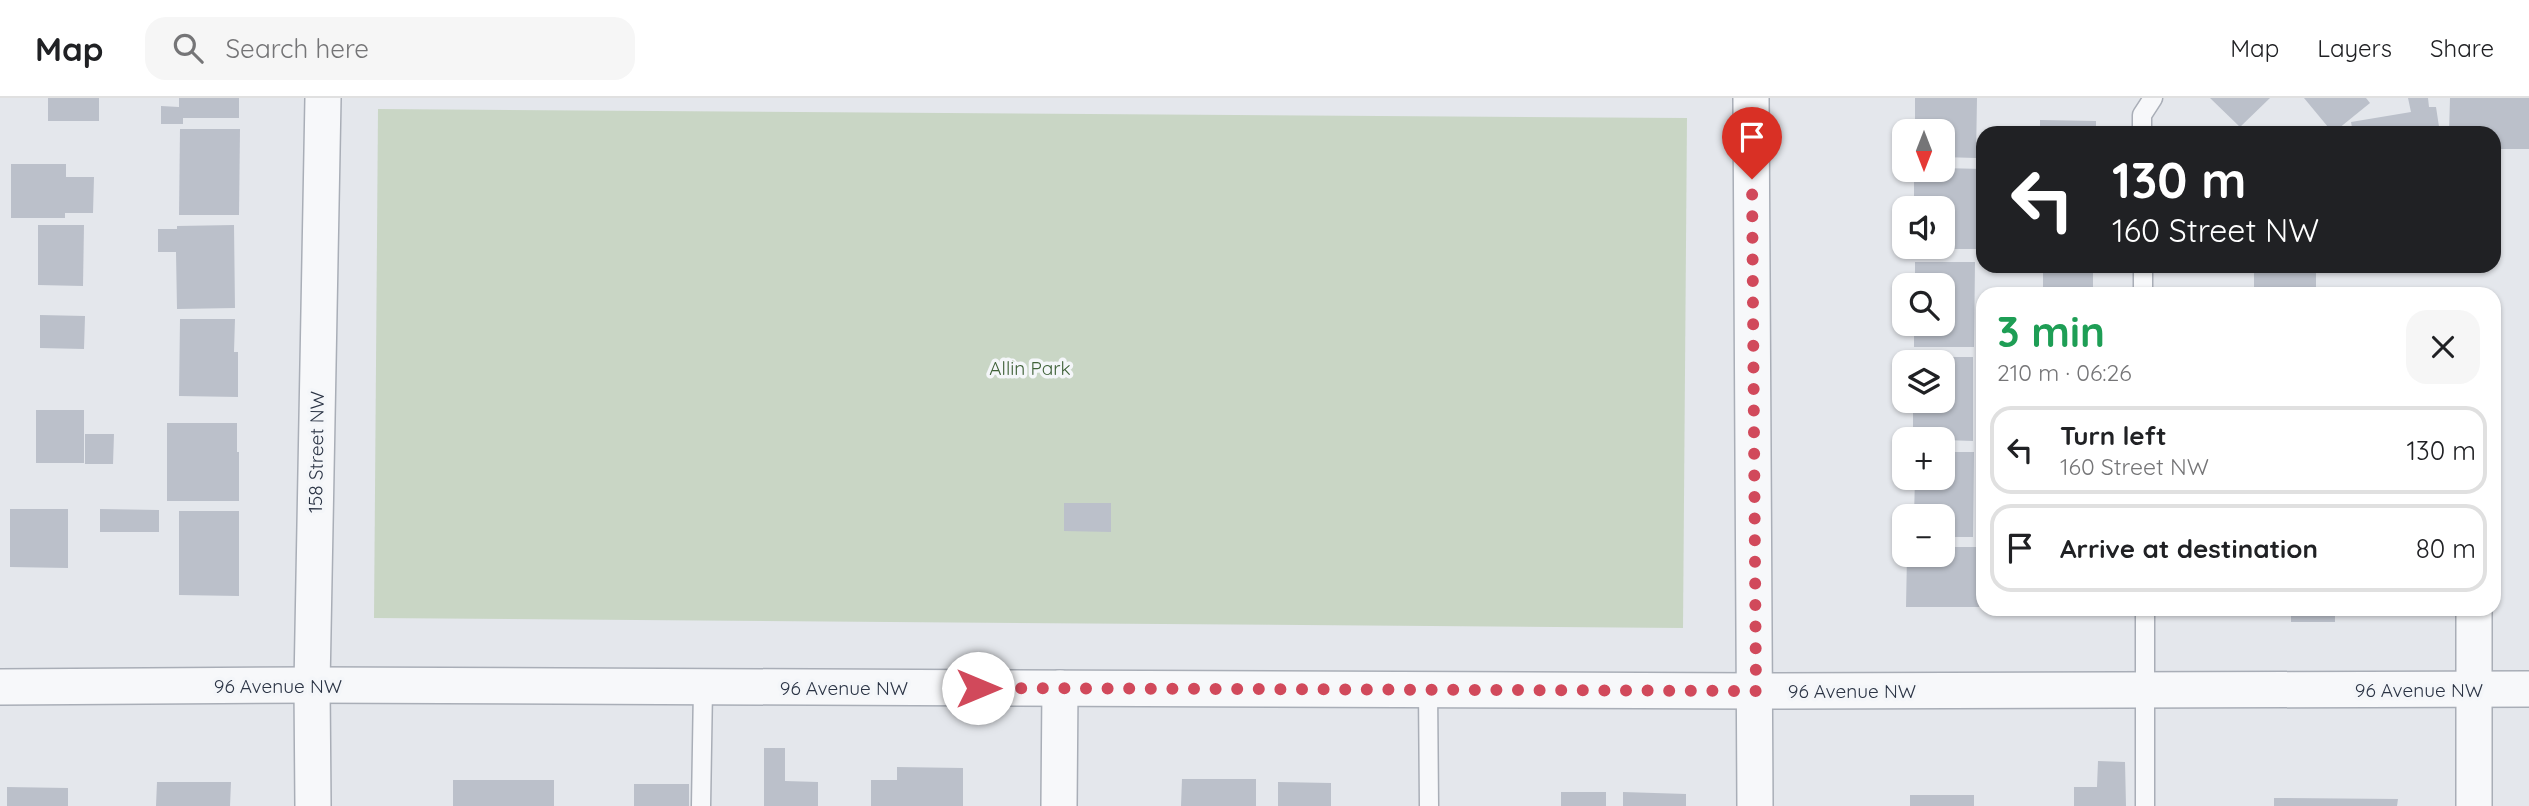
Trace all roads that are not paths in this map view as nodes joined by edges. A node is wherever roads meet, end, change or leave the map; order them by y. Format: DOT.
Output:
graph roads {
  1 [pos="323,98"];
  2 [pos="1751,98"];
  3 [pos="2153,98"];
  4 [pos="2142,126"];
  5 [pos="2145,616"];
  6 [pos="2474,616"];
  7 [pos="312,685"];
  8 [pos="0,687"];
  9 [pos="703,688"];
  10 [pos="1060,688"];
  11 [pos="1428,688"];
  12 [pos="2474,689"];
  13 [pos="2529,689"];
  14 [pos="1756,691"];
  15 [pos="2145,691"];
  16 [pos="313,806"];
  17 [pos="701,806"];
  18 [pos="1059,806"];
  19 [pos="1429,806"];
  20 [pos="1755,806"];
  21 [pos="2145,806"];
  22 [pos="2474,806"];
  1 -- 7 [label="street, 158 Street NW"];
  2 -- 14 [label="street"];
  3 -- 4 [label="lane"];
  5 -- 15 [label="lane"];
  6 -- 12 [label="street"];
  7 -- 8 [label="street, 96 Avenue NW"];
  7 -- 9 [label="street, 96 Avenue NW"];
  7 -- 16 [label="street, 158 Street NW"];
  9 -- 10 [label="street, 96 Avenue NW"];
  9 -- 17 [label="lane"];
  10 -- 11 [label="street, 96 Avenue NW"];
  10 -- 18 [label="street"];
  11 -- 14 [label="street, 96 Avenue NW"];
  11 -- 19 [label="lane"];
  12 -- 13 [label="street, 96 Avenue NW"];
  12 -- 15 [label="street, 96 Avenue NW"];
  12 -- 22 [label="street"];
  14 -- 15 [label="street, 96 Avenue NW"];
  14 -- 20 [label="street"];
  15 -- 21 [label="lane"];
}
